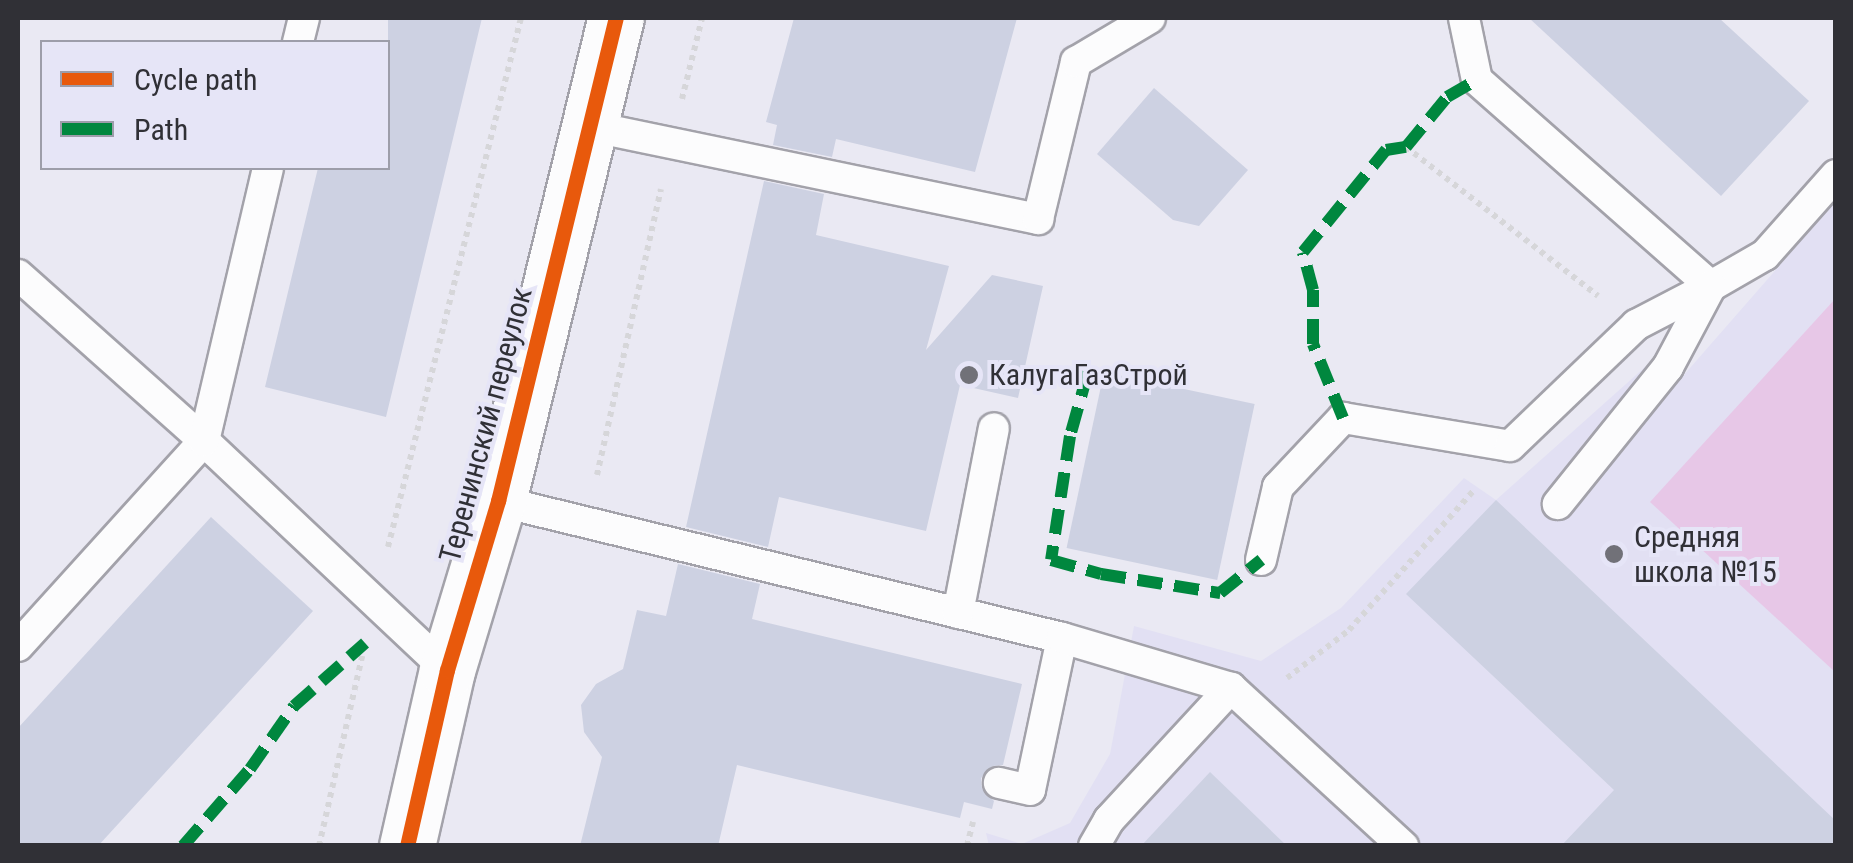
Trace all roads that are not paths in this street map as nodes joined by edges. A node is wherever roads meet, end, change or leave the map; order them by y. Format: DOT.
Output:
graph roads {
  1 [pos="616,18"];
  2 [pos="1150,18"];
  3 [pos="1464,18"];
  4 [pos="589,126"];
  5 [pos="268,170"];
  6 [pos="1836,176"];
  7 [pos="18,275"];
  8 [pos="1711,286"];
  9 [pos="994,428"];
  10 [pos="204,441"];
  11 [pos="498,501"];
  12 [pos="1558,504"];
  13 [pos="1260,560"];
  14 [pos="958,614"];
  15 [pos="1062,638"];
  16 [pos="18,646"];
  17 [pos="447,670"];
  18 [pos="1241,697"];
  19 [pos="999,783"];
  20 [pos="407,846"];
  21 [pos="1094,846"];
  22 [pos="1403,846"];
  1 -- 4 [label="street, Теренинский переулок"];
  2 -- 4 [label="lane"];
  3 -- 8 [label="lane"];
  4 -- 11 [label="street, Теренинский переулок"];
  5 -- 10 [label="lane"];
  6 -- 8 [label="lane"];
  7 -- 10 [label="lane"];
  8 -- 12 [label="lane"];
  8 -- 13 [label="lane"];
  9 -- 14 [label="lane"];
  10 -- 16 [label="lane"];
  10 -- 17 [label="lane"];
  11 -- 14 [label="lane"];
  11 -- 17 [label="street, Теренинский переулок"];
  14 -- 15 [label="lane"];
  15 -- 18 [label="lane"];
  15 -- 19 [label="lane"];
  17 -- 20 [label="street, Теренинский переулок"];
  18 -- 21 [label="lane"];
  18 -- 22 [label="lane"];
}
